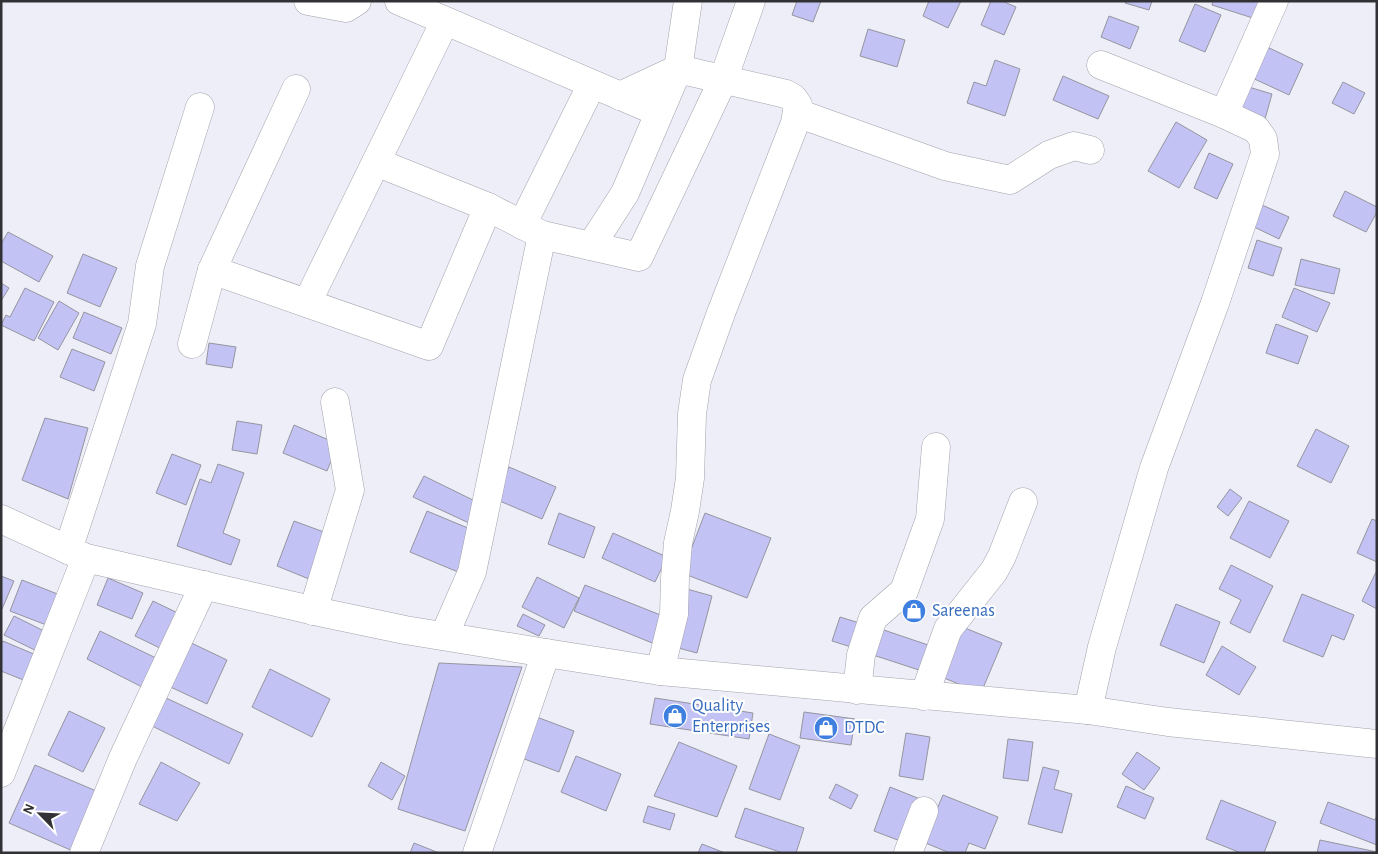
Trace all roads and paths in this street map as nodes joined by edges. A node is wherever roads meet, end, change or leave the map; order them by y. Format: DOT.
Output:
graph roads {
  1 [pos="308,1"];
  2 [pos="357,1"];
  3 [pos="399,1"];
  4 [pos="688,1"];
  5 [pos="751,1"];
  6 [pos="1274,1"];
  7 [pos="445,21"];
  8 [pos="1101,65"];
  9 [pos="678,69"];
  10 [pos="723,80"];
  11 [pos="592,84"];
  12 [pos="296,89"];
  13 [pos="620,96"];
  14 [pos="200,107"];
  15 [pos="658,112"];
  16 [pos="797,113"];
  17 [pos="1224,114"];
  18 [pos="1090,150"];
  19 [pos="376,162"];
  20 [pos="488,207"];
  21 [pos="532,230"];
  22 [pos="591,246"];
  23 [pos="212,270"];
  24 [pos="307,303"];
  25 [pos="192,344"];
  26 [pos="335,402"];
  27 [pos="936,447"];
  28 [pos="1023,502"];
  29 [pos="1,519"];
  30 [pos="77,554"];
  31 [pos="204,585"];
  32 [pos="313,611"];
  33 [pos="444,636"];
  34 [pos="546,653"];
  35 [pos="660,671"];
  36 [pos="857,690"];
  37 [pos="924,696"];
  38 [pos="1088,710"];
  39 [pos="1377,744"];
  40 [pos="1,773"];
  41 [pos="924,811"];
  42 [pos="84,853"];
  43 [pos="478,853"];
  44 [pos="908,853"];
  1 -- 2 [label="street"];
  3 -- 7 [label="street"];
  4 -- 9 [label="street"];
  5 -- 10 [label="street"];
  6 -- 17 [label="street"];
  7 -- 11 [label="street"];
  7 -- 19 [label="street"];
  8 -- 17 [label="street"];
  9 -- 10 [label="street"];
  9 -- 13 [label="street"];
  9 -- 15 [label="street"];
  10 -- 16 [label="street"];
  10 -- 22 [label="street"];
  11 -- 13 [label="street"];
  11 -- 21 [label="street"];
  12 -- 23 [label="street"];
  13 -- 15 [label="street"];
  14 -- 30 [label="street"];
  15 -- 22 [label="street"];
  16 -- 18 [label="street"];
  16 -- 35 [label="street"];
  17 -- 38 [label="street"];
  19 -- 20 [label="street"];
  19 -- 24 [label="street"];
  20 -- 21 [label="street"];
  20 -- 24 [label="street"];
  21 -- 22 [label="street"];
  21 -- 33 [label="street"];
  23 -- 24 [label="street"];
  23 -- 25 [label="street"];
  26 -- 32 [label="street"];
  27 -- 36 [label="street"];
  28 -- 37 [label="street"];
  29 -- 30 [label="street"];
  30 -- 31 [label="street"];
  30 -- 40 [label="street"];
  31 -- 32 [label="street"];
  31 -- 42 [label="street"];
  32 -- 33 [label="street"];
  33 -- 34 [label="street"];
  34 -- 35 [label="street"];
  34 -- 43 [label="street"];
  35 -- 36 [label="street"];
  36 -- 37 [label="street"];
  37 -- 38 [label="street"];
  38 -- 39 [label="street"];
  41 -- 44 [label="street"];
}
